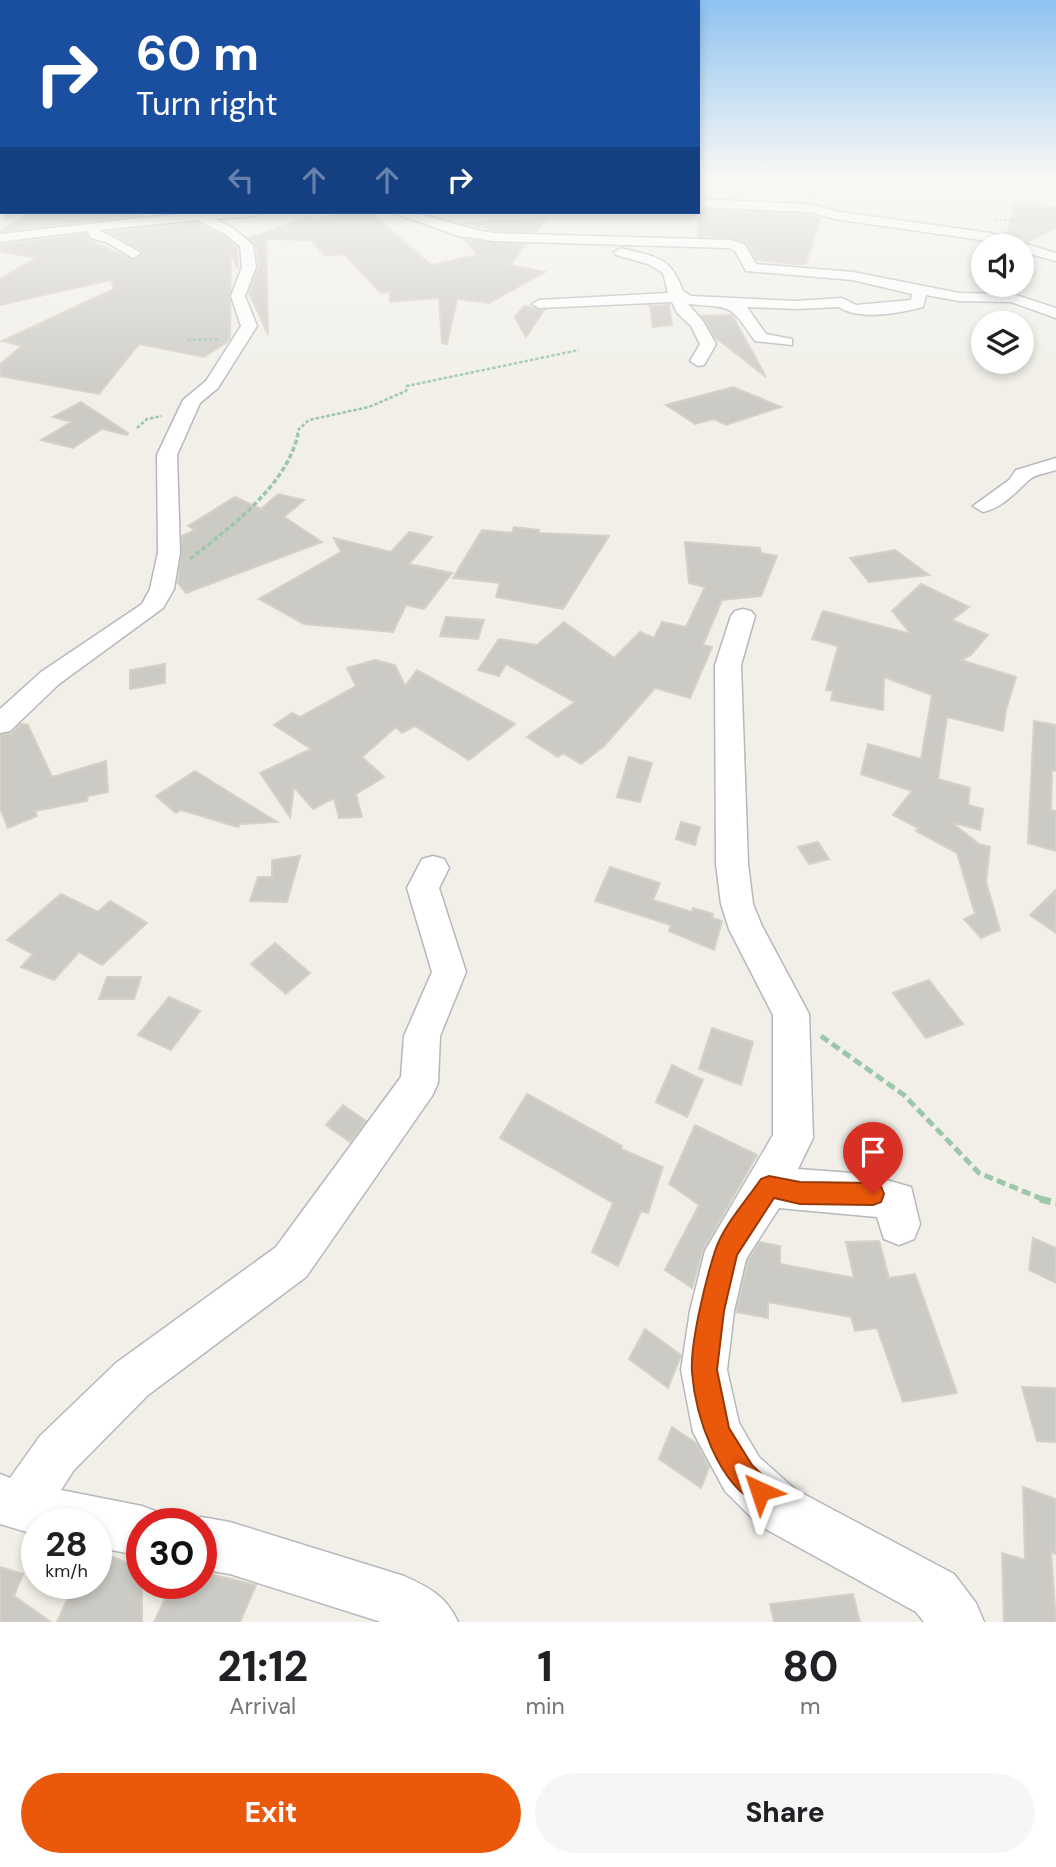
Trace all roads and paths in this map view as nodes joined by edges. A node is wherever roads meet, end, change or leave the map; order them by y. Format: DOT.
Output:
graph roads {
  1 [pos="128,251"];
  2 [pos="247,251"];
  3 [pos="598,251"];
  4 [pos="741,251"];
  5 [pos="1034,251"];
  6 [pos="132,254"];
  7 [pos="1056,257"];
  8 [pos="921,291"];
  9 [pos="675,295"];
  10 [pos="727,300"];
  11 [pos="539,304"];
  12 [pos="1056,313"];
  13 [pos="786,342"];
  14 [pos="579,350"];
  15 [pos="698,361"];
  16 [pos="1056,464"];
  17 [pos="984,506"];
  18 [pos="164,567"];
  19 [pos="743,616"];
  20 [pos="0,724"];
  21 [pos="433,868"];
  22 [pos="792,1014"];
  23 [pos="769,1186"];
  24 [pos="1056,1203"];
  25 [pos="899,1224"];
  26 [pos="10,1503"];
  27 [pos="126,1528"];
  28 [pos="217,1546"];
  29 [pos="431,1622"];
  30 [pos="957,1622"];
  1 -- 6 [label="street"];
  2 -- 18 [label="street"];
  3 -- 9 [label="street"];
  4 -- 8 [label="street"];
  5 -- 7 [label="street"];
  8 -- 10 [label="street"];
  8 -- 12 [label="street"];
  9 -- 10 [label="street"];
  9 -- 11 [label="street"];
  9 -- 15 [label="street"];
  10 -- 13 [label="street"];
  14 -- 18 [label="path"];
  16 -- 17 [label="street"];
  18 -- 20 [label="street"];
  19 -- 22 [label="street"];
  21 -- 26 [label="street"];
  22 -- 23 [label="street"];
  22 -- 24 [label="path"];
  23 -- 25 [label="street"];
  23 -- 30 [label="street"];
  26 -- 27 [label="street"];
  28 -- 29 [label="street"];
}
